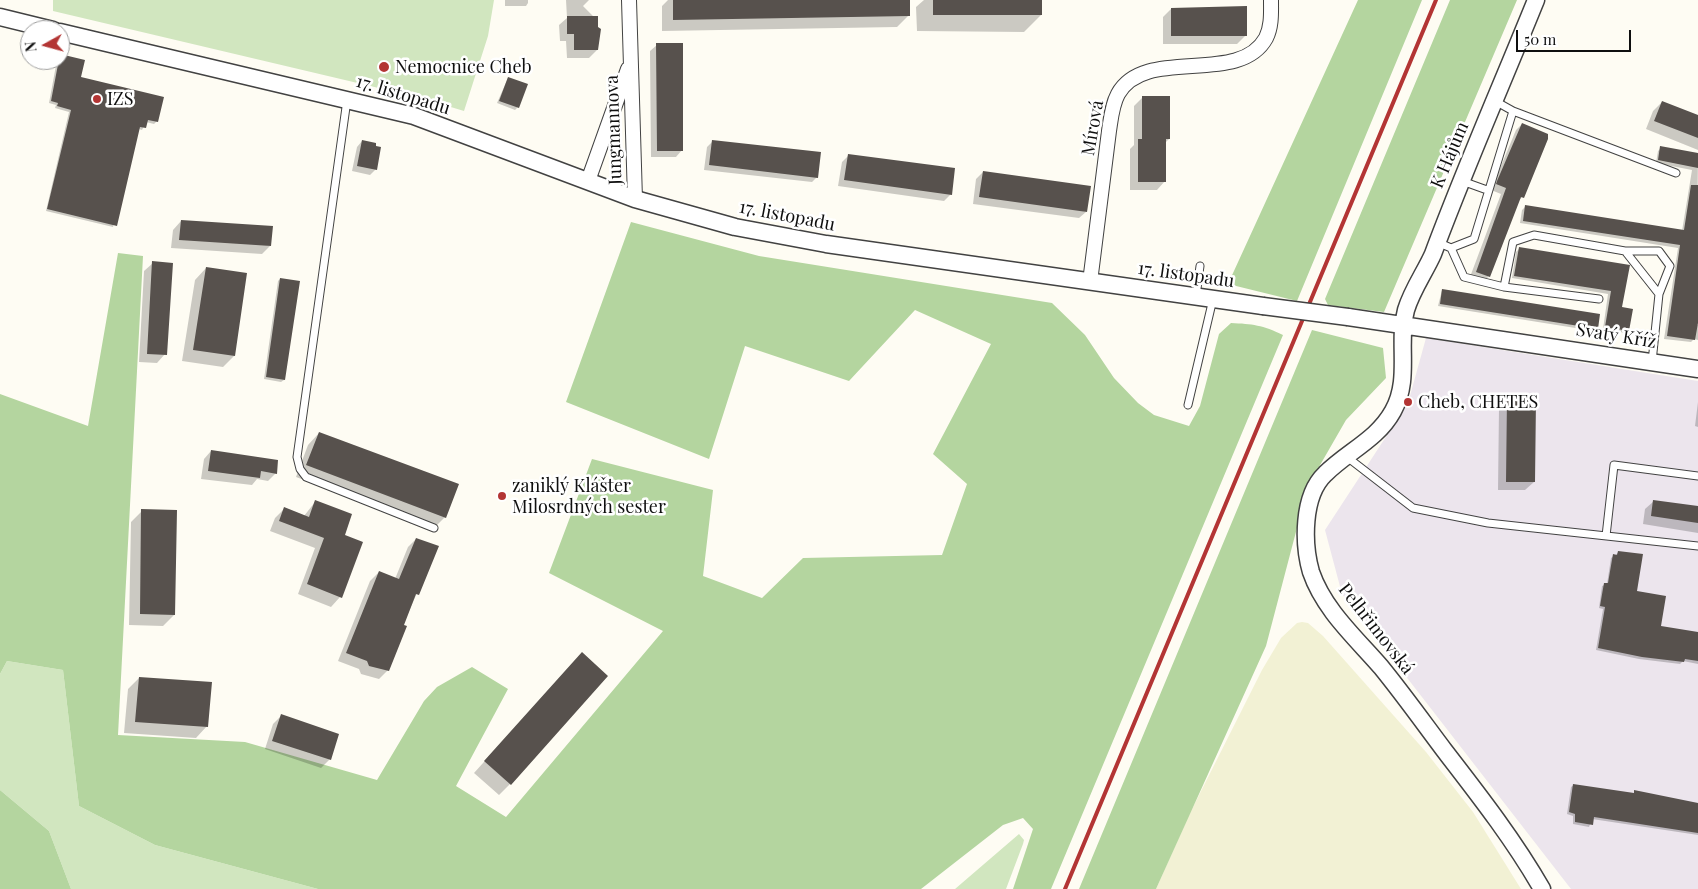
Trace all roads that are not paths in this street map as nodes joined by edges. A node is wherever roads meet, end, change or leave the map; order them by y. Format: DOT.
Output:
graph roads {
  1 [pos="629,0"];
  2 [pos="1271,0"];
  3 [pos="1536,0"];
  4 [pos="0,17"];
  5 [pos="20,22"];
  6 [pos="70,34"];
  7 [pos="631,61"];
  8 [pos="348,99"];
  9 [pos="1495,101"];
  10 [pos="1513,111"];
  11 [pos="1676,173"];
  12 [pos="588,181"];
  13 [pos="1460,181"];
  14 [pos="1487,190"];
  15 [pos="635,199"];
  16 [pos="1444,245"];
  17 [pos="1625,251"];
  18 [pos="1200,266"];
  19 [pos="1090,282"];
  20 [pos="1504,286"];
  21 [pos="1659,294"];
  22 [pos="1196,297"];
  23 [pos="1213,299"];
  24 [pos="1599,299"];
  25 [pos="1404,326"];
  26 [pos="1528,344"];
  27 [pos="1652,362"];
  28 [pos="1698,366"];
  29 [pos="1188,405"];
  30 [pos="1347,457"];
  31 [pos="1698,476"];
  32 [pos="434,528"];
  33 [pos="1606,536"];
  34 [pos="1698,546"];
  35 [pos="1542,889"];
  1 -- 7 [label="street, Jungmannova"];
  2 -- 19 [label="street, Mírová"];
  3 -- 9 [label="street, K Hájům"];
  4 -- 5 [label="street"];
  6 -- 8 [label="street, 17. listopadu"];
  7 -- 12 [label="street, Jungmannova"];
  7 -- 15 [label="street, Jungmannova"];
  8 -- 12 [label="street, 17. listopadu"];
  8 -- 32 [label="lane"];
  9 -- 10 [label="lane"];
  9 -- 13 [label="street, K Hájům"];
  10 -- 11 [label="lane"];
  10 -- 14 [label="lane"];
  12 -- 15 [label="street, 17. listopadu"];
  13 -- 14 [label="lane"];
  13 -- 16 [label="street, K Hájům"];
  14 -- 16 [label="lane"];
  15 -- 19 [label="street, 17. listopadu"];
  16 -- 20 [label="lane"];
  16 -- 25 [label="street, K Hájům"];
  17 -- 20 [label="lane"];
  17 -- 21 [label="lane"];
  17 -- 21 [label="lane"];
  18 -- 22 [label="lane"];
  19 -- 22 [label="street, 17. listopadu"];
  20 -- 24 [label="lane"];
  21 -- 27 [label="lane"];
  22 -- 23 [label="street, 17. listopadu"];
  23 -- 25 [label="street, 17. listopadu, bridge"];
  23 -- 29 [label="lane"];
  25 -- 26 [label="street, 17. listopadu"];
  25 -- 30 [label="street, Pelhřimovská"];
  26 -- 27 [label="street, Svatý Kříž"];
  27 -- 28 [label="street, Svatý Kříž"];
  30 -- 33 [label="lane"];
  30 -- 35 [label="street, Pelhřimovská"];
  31 -- 33 [label="lane"];
  33 -- 34 [label="lane"];
}
